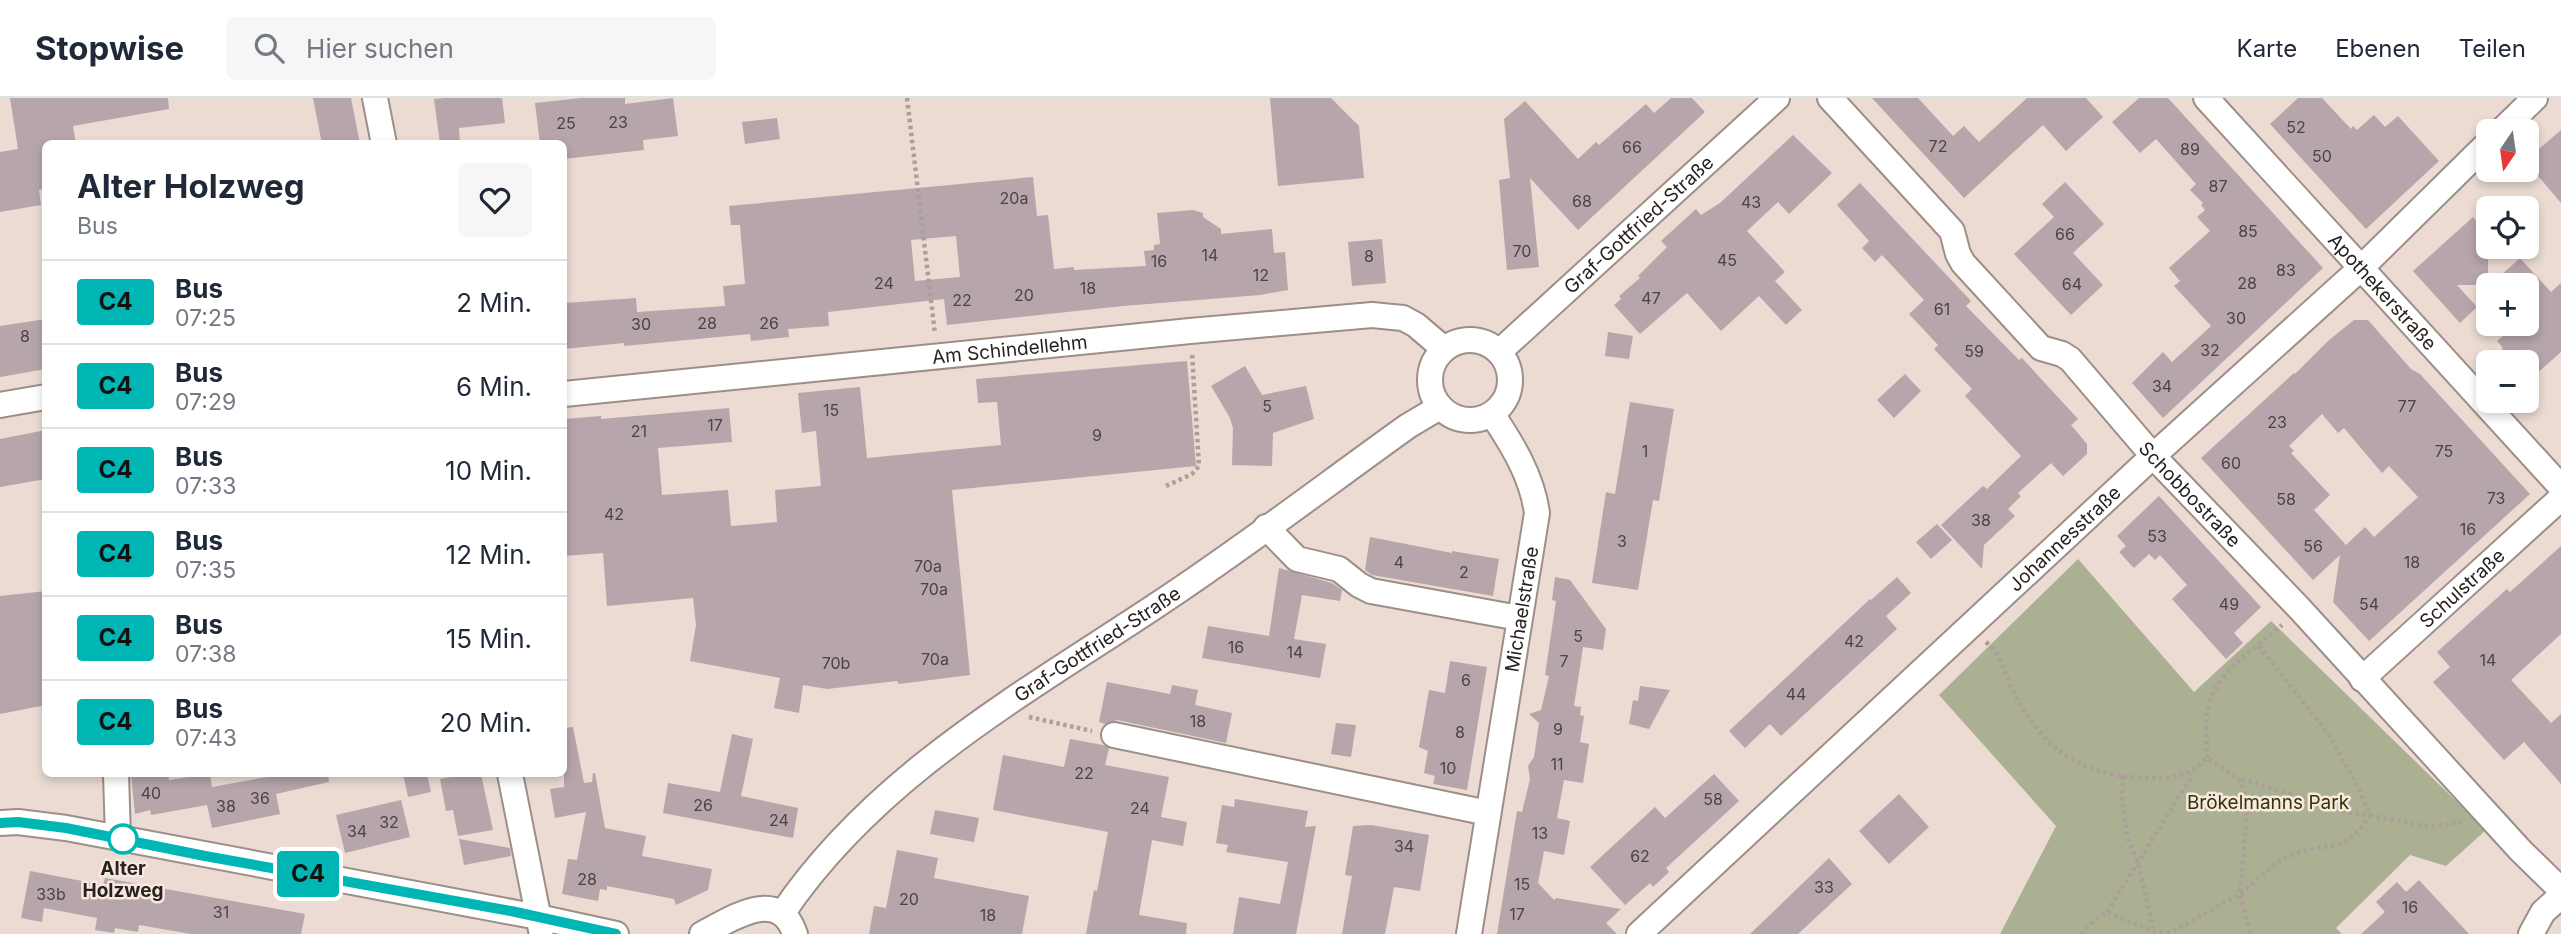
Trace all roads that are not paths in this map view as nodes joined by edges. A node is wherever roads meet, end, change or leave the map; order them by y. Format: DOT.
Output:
graph roads {
  1 [pos="375,98"];
  2 [pos="1777,98"];
  3 [pos="1830,98"];
  4 [pos="2207,98"];
  5 [pos="2535,98"];
  6 [pos="2513,119"];
  7 [pos="383,140"];
  8 [pos="2476,155"];
  9 [pos="2361,268"];
  10 [pos="1444,349"];
  11 [pos="1499,352"];
  12 [pos="567,394"];
  13 [pos="42,398"];
  14 [pos="0,405"];
  15 [pos="1440,407"];
  16 [pos="1492,414"];
  17 [pos="2153,456"];
  18 [pos="2561,487"];
  19 [pos="2561,498"];
  20 [pos="1266,527"];
  21 [pos="1519,618"];
  22 [pos="2362,679"];
  23 [pos="1114,735"];
  24 [pos="116,777"];
  25 [pos="511,777"];
  26 [pos="1488,813"];
  27 [pos="0,823"];
  28 [pos="118,838"];
  29 [pos="2561,890"];
  30 [pos="2561,896"];
  31 [pos="789,924"];
  32 [pos="540,925"];
  33 [pos="616,934"];
  34 [pos="702,934"];
  35 [pos="1469,934"];
  36 [pos="1639,934"];
  37 [pos="2531,934"];
  1 -- 7 [label="street"];
  2 -- 11 [label="street, Graf-Gottfried-Straße"];
  3 -- 17 [label="street, Schobbostraße"];
  4 -- 9 [label="street, Apothekerstraße"];
  5 -- 6 [label="street"];
  8 -- 9 [label="street, Johannesstraße"];
  9 -- 17 [label="street, Johannesstraße"];
  9 -- 18 [label="street, Apothekerstraße"];
  10 -- 11 [label="street"];
  10 -- 12 [label="street, Am Schindellehm"];
  10 -- 15 [label="street"];
  11 -- 16 [label="street"];
  13 -- 14 [label="street"];
  15 -- 16 [label="street"];
  15 -- 20 [label="street, Graf-Gottfried-Straße"];
  16 -- 21 [label="street, Michaelstraße"];
  17 -- 22 [label="street, Schobbostraße"];
  17 -- 36 [label="street, Johannesstraße"];
  19 -- 22 [label="street, Schulstraße"];
  20 -- 21 [label="street"];
  20 -- 31 [label="street, Graf-Gottfried-Straße"];
  21 -- 26 [label="street, Michaelstraße"];
  22 -- 29 [label="street, Schobbostraße"];
  23 -- 26 [label="street"];
  24 -- 28 [label="street"];
  25 -- 32 [label="street"];
  26 -- 35 [label="street, Michaelstraße"];
  27 -- 28 [label="street"];
  28 -- 32 [label="street"];
  30 -- 37 [label="street"];
  31 -- 34 [label="street, Graf-Gottfried-Straße"];
  32 -- 33 [label="street"];
}
